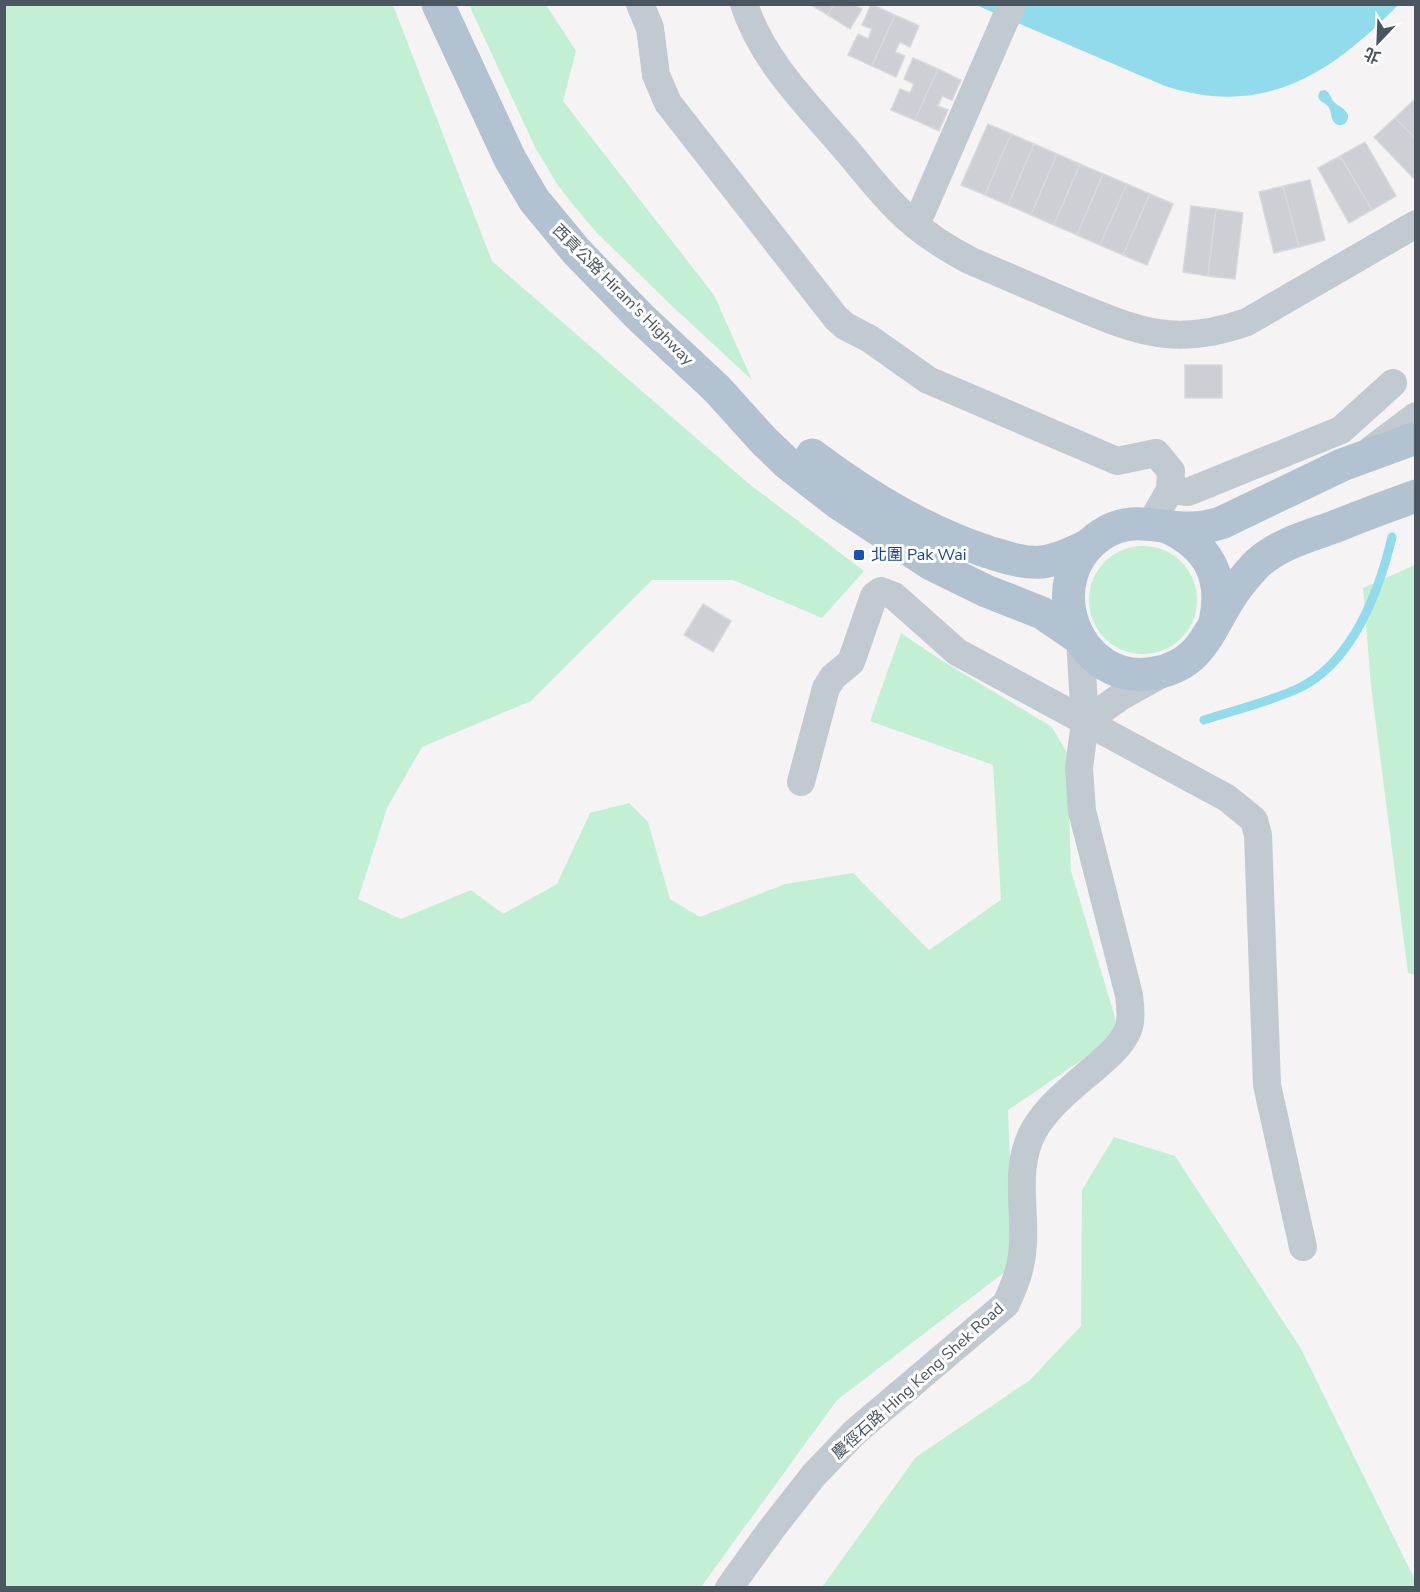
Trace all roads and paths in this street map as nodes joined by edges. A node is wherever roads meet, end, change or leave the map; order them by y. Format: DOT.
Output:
graph roads {
  1 [pos="438,4"];
  2 [pos="640,4"];
  3 [pos="744,4"];
  4 [pos="1009,11"];
  5 [pos="1416,224"];
  6 [pos="916,225"];
  7 [pos="1393,383"];
  8 [pos="717,389"];
  9 [pos="1416,416"];
  10 [pos="1416,438"];
  11 [pos="1361,457"];
  12 [pos="1170,490"];
  13 [pos="1416,496"];
  14 [pos="1159,525"];
  15 [pos="1089,545"];
  16 [pos="1215,623"];
  17 [pos="1080,639"];
  18 [pos="1169,670"];
  19 [pos="1085,722"];
  20 [pos="801,783"];
  21 [pos="1304,1247"];
  22 [pos="729,1587"];
  1 -- 8 [label="main road, 西貢公路 Hiram's Highway"];
  2 -- 12 [label="street"];
  3 -- 6 [label="street"];
  4 -- 6 [label="street"];
  5 -- 6 [label="street"];
  7 -- 12 [label="street"];
  8 -- 15 [label="main road, 西貢公路 Hiram's Highway"];
  8 -- 17 [label="main road, 西貢公路 Hiram's Highway"];
  9 -- 11 [label="street"];
  10 -- 11 [label="main road, 西貢公路 Hiram's Highway"];
  11 -- 14 [label="main road, 西貢公路 Hiram's Highway"];
  12 -- 14 [label="street"];
  13 -- 16 [label="main road, 西貢公路 Hiram's Highway"];
  14 -- 15 [label="main road, 西貢公路 Hiram's Highway"];
  14 -- 16 [label="main road, 西貢公路 Hiram's Highway"];
  15 -- 17 [label="main road, 西貢公路 Hiram's Highway"];
  16 -- 18 [label="main road, 西貢公路 Hiram's Highway"];
  17 -- 18 [label="main road, 西貢公路 Hiram's Highway"];
  17 -- 19 [label="street, 慶徑石路 Hing Keng Shek Road"];
  18 -- 19 [label="street"];
  19 -- 20 [label="street"];
  19 -- 21 [label="street"];
  19 -- 22 [label="street, 慶徑石路 Hing Keng Shek Road"];
}
